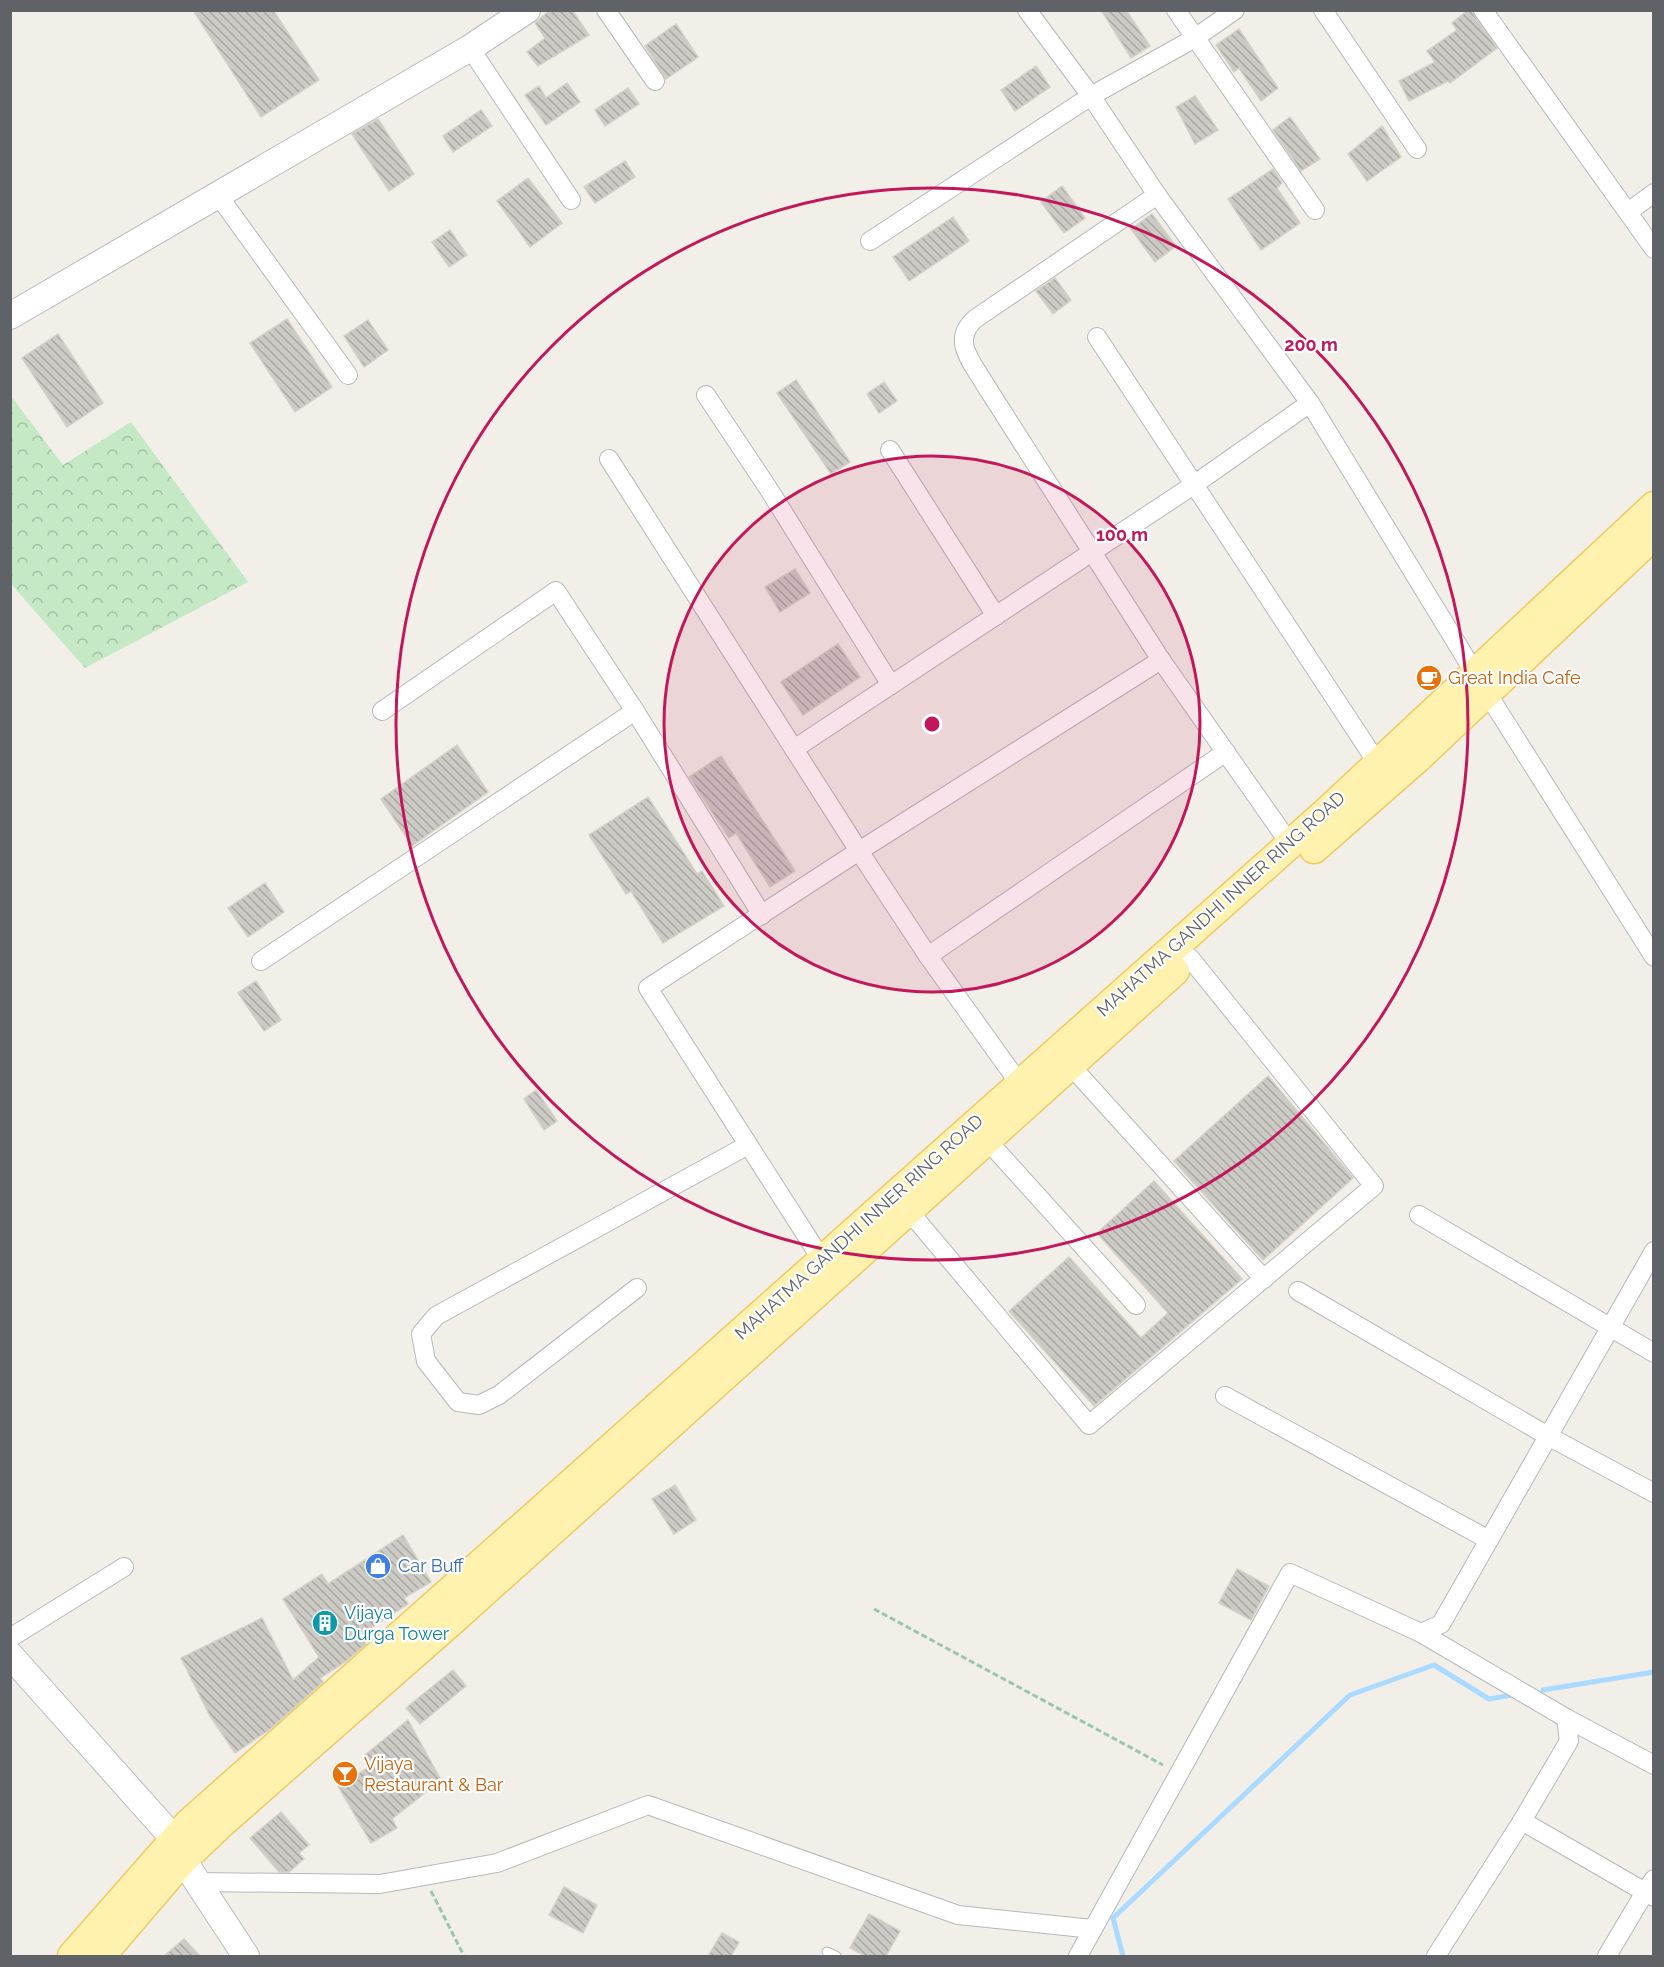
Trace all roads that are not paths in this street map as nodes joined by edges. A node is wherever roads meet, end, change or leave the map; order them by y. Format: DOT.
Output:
graph roads {
  1 [pos="527,10"];
  2 [pos="606,10"];
  3 [pos="1027,10"];
  4 [pos="1176,10"];
  5 [pos="1235,10"];
  6 [pos="1323,10"];
  7 [pos="1483,10"];
  8 [pos="1195,38"];
  9 [pos="470,48"];
  10 [pos="655,81"];
  11 [pos="1091,96"];
  12 [pos="1417,149"];
  13 [pos="1653,194"];
  14 [pos="218,195"];
  15 [pos="1157,195"];
  16 [pos="571,200"];
  17 [pos="1315,210"];
  18 [pos="1628,212"];
  19 [pos="870,241"];
  20 [pos="1653,249"];
  21 [pos="10,316"];
  22 [pos="1097,337"];
  23 [pos="348,375"];
  24 [pos="706,395"];
  25 [pos="1310,403"];
  26 [pos="890,450"];
  27 [pos="609,459"];
  28 [pos="1195,484"];
  29 [pos="1653,506"];
  30 [pos="1653,535"];
  31 [pos="1093,551"];
  32 [pos="996,616"];
  33 [pos="1161,660"];
  34 [pos="1481,683"];
  35 [pos="891,685"];
  36 [pos="382,711"];
  37 [pos="635,711"];
  38 [pos="794,749"];
  39 [pos="1226,752"];
  40 [pos="1378,764"];
  41 [pos="1290,844"];
  42 [pos="859,851"];
  43 [pos="762,915"];
  44 [pos="1648,936"];
  45 [pos="928,956"];
  46 [pos="1653,957"];
  47 [pos="1190,958"];
  48 [pos="261,961"];
  49 [pos="1071,1066"];
  50 [pos="1019,1083"];
  51 [pos="987,1140"];
  52 [pos="748,1144"];
  53 [pos="908,1210"];
  54 [pos="1419,1215"];
  55 [pos="1653,1251"];
  56 [pos="822,1260"];
  57 [pos="1264,1279"];
  58 [pos="637,1288"];
  59 [pos="1298,1291"];
  60 [pos="1136,1305"];
  61 [pos="1610,1328"];
  62 [pos="1653,1353"];
  63 [pos="1225,1396"];
  64 [pos="1548,1436"];
  65 [pos="1653,1493"];
  66 [pos="1489,1540"];
  67 [pos="124,1567"];
  68 [pos="1421,1633"];
  69 [pos="10,1638"];
  70 [pos="10,1655"];
  71 [pos="1566,1718"];
  72 [pos="1653,1765"];
  73 [pos="1522,1821"];
  74 [pos="185,1861"];
  75 [pos="1651,1889"];
  76 [pos="1093,1929"];
  77 [pos="72,1956"];
  78 [pos="101,1956"];
  79 [pos="246,1956"];
  80 [pos="1078,1956"];
  81 [pos="1436,1956"];
  82 [pos="1607,1956"];
  1 -- 9 [label="main road"];
  2 -- 10 [label="street"];
  3 -- 11 [label="street"];
  4 -- 8 [label="street"];
  5 -- 8 [label="street"];
  6 -- 12 [label="street"];
  7 -- 18 [label="street"];
  8 -- 11 [label="street"];
  8 -- 17 [label="street"];
  9 -- 14 [label="main road"];
  9 -- 16 [label="street"];
  11 -- 15 [label="street"];
  11 -- 19 [label="street"];
  13 -- 18 [label="street"];
  14 -- 21 [label="main road"];
  14 -- 23 [label="street"];
  15 -- 25 [label="street"];
  15 -- 31 [label="street"];
  18 -- 20 [label="street"];
  22 -- 28 [label="street"];
  24 -- 35 [label="street"];
  25 -- 28 [label="street"];
  25 -- 34 [label="street"];
  26 -- 32 [label="street"];
  27 -- 38 [label="street"];
  28 -- 31 [label="street"];
  28 -- 40 [label="street"];
  29 -- 34 [label="main road, MAHATMA GANDHI INNER RING ROAD"];
  30 -- 34 [label="main road, MAHATMA GANDHI INNER RING ROAD"];
  31 -- 32 [label="street"];
  31 -- 33 [label="street"];
  32 -- 35 [label="street"];
  33 -- 39 [label="street"];
  33 -- 42 [label="street"];
  34 -- 40 [label="main road, MAHATMA GANDHI INNER RING ROAD"];
  34 -- 44 [label="street"];
  34 -- 47 [label="main road, MAHATMA GANDHI INNER RING ROAD"];
  35 -- 38 [label="street"];
  36 -- 37 [label="street"];
  37 -- 43 [label="street"];
  37 -- 48 [label="street"];
  38 -- 42 [label="street"];
  39 -- 41 [label="street"];
  39 -- 45 [label="street"];
  40 -- 41 [label="main road, MAHATMA GANDHI INNER RING ROAD"];
  41 -- 50 [label="main road, MAHATMA GANDHI INNER RING ROAD"];
  42 -- 43 [label="street"];
  42 -- 45 [label="street"];
  43 -- 52 [label="street"];
  44 -- 46 [label="street"];
  45 -- 50 [label="street"];
  47 -- 49 [label="main road, MAHATMA GANDHI INNER RING ROAD"];
  47 -- 57 [label="street"];
  49 -- 51 [label="main road, MAHATMA GANDHI INNER RING ROAD"];
  49 -- 57 [label="street"];
  50 -- 56 [label="main road, MAHATMA GANDHI INNER RING ROAD"];
  51 -- 53 [label="main road, MAHATMA GANDHI INNER RING ROAD"];
  51 -- 60 [label="street"];
  52 -- 56 [label="street"];
  52 -- 58 [label="street"];
  53 -- 57 [label="street"];
  53 -- 74 [label="main road, MAHATMA GANDHI INNER RING ROAD"];
  54 -- 61 [label="street"];
  55 -- 61 [label="street"];
  56 -- 74 [label="main road, MAHATMA GANDHI INNER RING ROAD"];
  59 -- 64 [label="street"];
  61 -- 62 [label="street"];
  61 -- 64 [label="street"];
  63 -- 66 [label="street"];
  64 -- 65 [label="street"];
  64 -- 66 [label="street"];
  66 -- 68 [label="street"];
  67 -- 69 [label="street"];
  68 -- 71 [label="street"];
  68 -- 76 [label="street"];
  70 -- 74 [label="main road"];
  71 -- 72 [label="street"];
  71 -- 73 [label="street"];
  73 -- 75 [label="street"];
  73 -- 81 [label="street"];
  74 -- 76 [label="street"];
  74 -- 77 [label="main road, MAHATMA GANDHI INNER RING ROAD"];
  74 -- 78 [label="main road, MAHATMA GANDHI INNER RING ROAD"];
  74 -- 79 [label="main road"];
  75 -- 82 [label="street"];
  76 -- 80 [label="street"];
}
